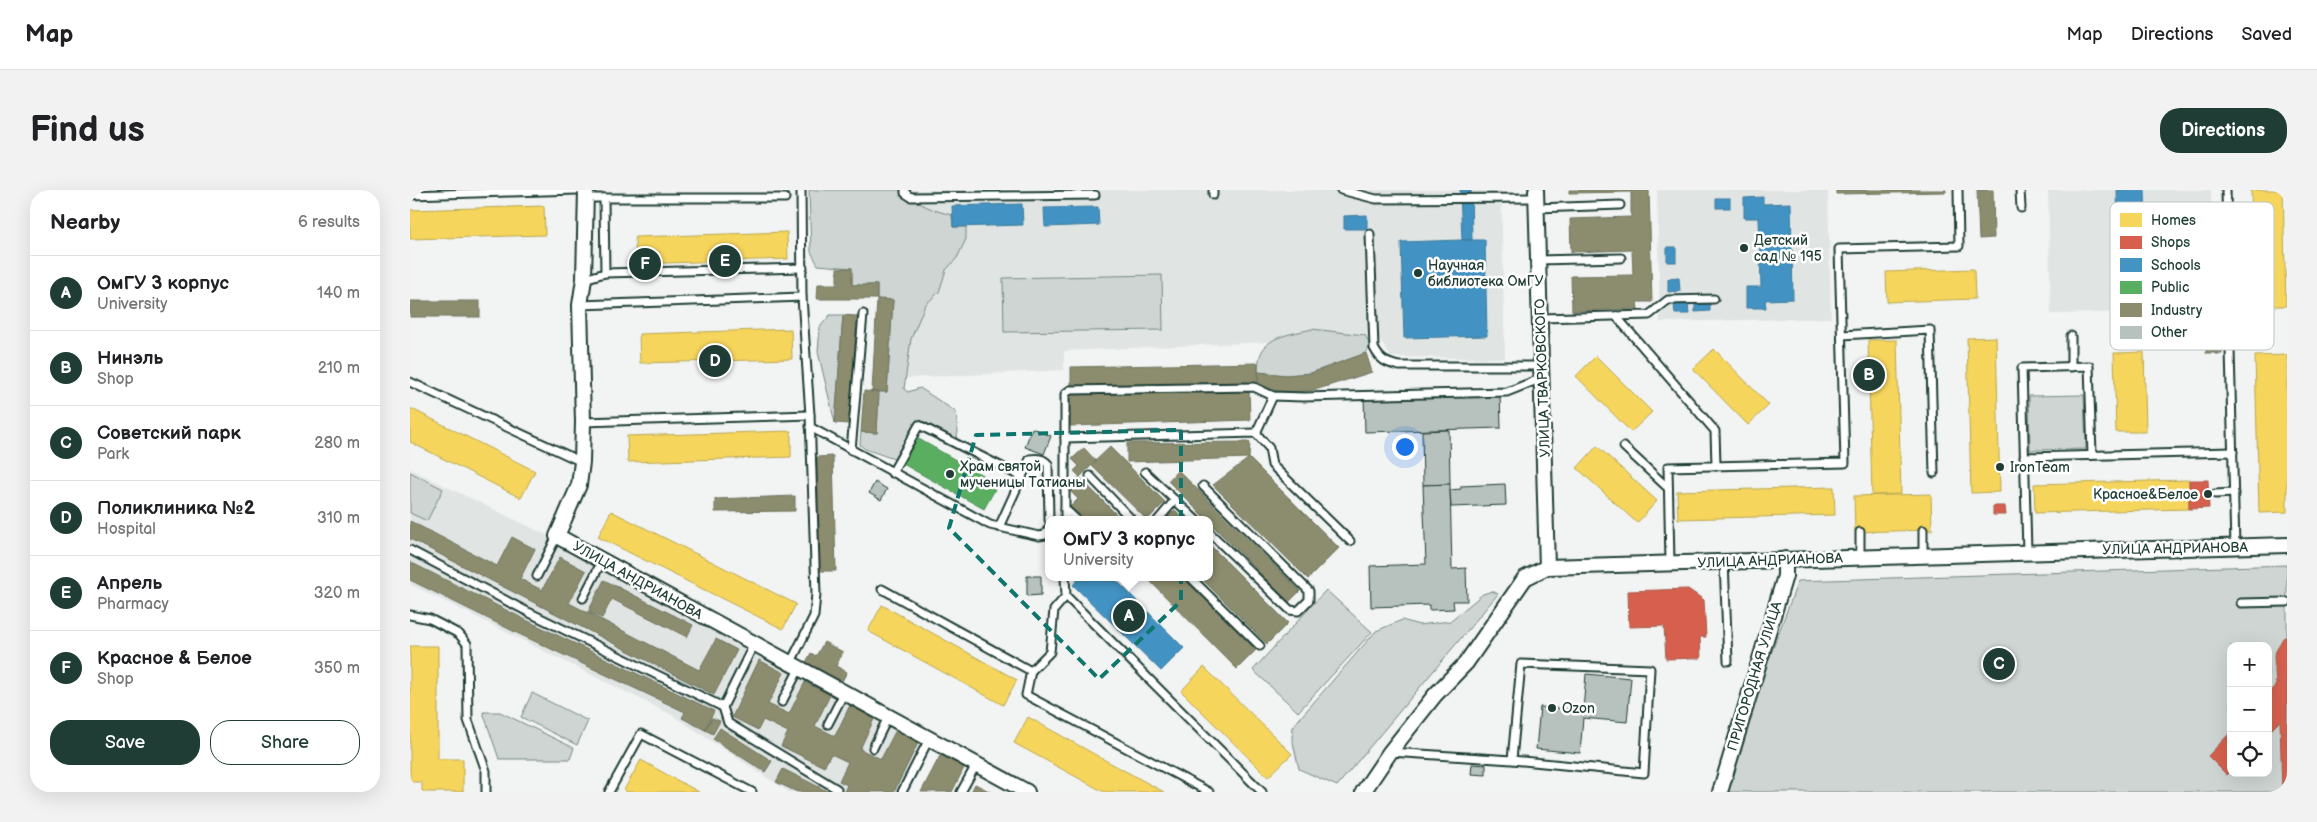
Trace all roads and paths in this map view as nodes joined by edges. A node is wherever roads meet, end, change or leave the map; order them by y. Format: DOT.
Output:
graph roads {
  1 [pos="801,190"];
  2 [pos="905,190"];
  3 [pos="1341,190"];
  4 [pos="1958,190"];
  5 [pos="2020,190"];
  6 [pos="583,193"];
  7 [pos="967,193"];
  8 [pos="1049,193"];
  9 [pos="410,195"];
  10 [pos="1095,195"];
  11 [pos="604,198"];
  12 [pos="785,198"];
  13 [pos="1536,199"];
  14 [pos="1620,205"];
  15 [pos="2021,208"];
  16 [pos="1370,234"];
  17 [pos="1621,258"];
  18 [pos="1538,260"];
  19 [pos="803,268"];
  20 [pos="605,273"];
  21 [pos="584,279"];
  22 [pos="802,297"];
  23 [pos="1714,299"];
  24 [pos="580,305"];
  25 [pos="863,314"];
  26 [pos="1616,316"];
  27 [pos="1541,318"];
  28 [pos="1842,335"];
  29 [pos="2070,336"];
  30 [pos="2230,350"];
  31 [pos="2071,367"];
  32 [pos="1542,372"];
  33 [pos="410,382"];
  34 [pos="1273,396"];
  35 [pos="810,415"];
  36 [pos="583,422"];
  37 [pos="810,427"];
  38 [pos="1256,433"];
  39 [pos="1065,438"];
  40 [pos="1624,447"];
  41 [pos="851,450"];
  42 [pos="2233,452"];
  43 [pos="2092,455"];
  44 [pos="2024,457"];
  45 [pos="582,462"];
  46 [pos="1716,466"];
  47 [pos="1146,472"];
  48 [pos="892,473"];
  49 [pos="1934,473"];
  50 [pos="1090,476"];
  51 [pos="1022,477"];
  52 [pos="1203,486"];
  53 [pos="1668,488"];
  54 [pos="2234,493"];
  55 [pos="2215,494"];
  56 [pos="1175,500"];
  57 [pos="1065,509"];
  58 [pos="1049,516"];
  59 [pos="1065,516"];
  60 [pos="1072,516"];
  61 [pos="1128,516"];
  62 [pos="1161,516"];
  63 [pos="1192,516"];
  64 [pos="998,527"];
  65 [pos="1923,530"];
  66 [pos="1860,532"];
  67 [pos="1045,535"];
  68 [pos="557,536"];
  69 [pos="1213,536"];
  70 [pos="1350,542"];
  71 [pos="2287,545"];
  72 [pos="2235,547"];
  73 [pos="410,550"];
  74 [pos="2026,552"];
  75 [pos="1923,555"];
  76 [pos="1860,557"];
  77 [pos="1785,559"];
  78 [pos="602,561"];
  79 [pos="1724,561"];
  80 [pos="1670,563"];
  81 [pos="1546,567"];
  82 [pos="537,576"];
  83 [pos="1065,581"];
  84 [pos="1194,581"];
  85 [pos="882,589"];
  86 [pos="1066,596"];
  87 [pos="583,598"];
  88 [pos="2287,602"];
  89 [pos="2241,603"];
  90 [pos="410,616"];
  91 [pos="754,644"];
  92 [pos="1260,646"];
  93 [pos="1728,661"];
  94 [pos="795,666"];
  95 [pos="1031,671"];
  96 [pos="844,693"];
  97 [pos="782,702"];
  98 [pos="723,707"];
  99 [pos="888,717"];
  100 [pos="828,724"];
  101 [pos="929,739"];
  102 [pos="873,748"];
  103 [pos="1390,752"];
  104 [pos="1512,760"];
  105 [pos="976,765"];
  106 [pos="838,789"];
  107 [pos="486,792"];
  108 [pos="609,792"];
  109 [pos="752,792"];
  110 [pos="902,792"];
  111 [pos="962,792"];
  112 [pos="1028,792"];
  113 [pos="1209,792"];
  114 [pos="1262,792"];
  115 [pos="1362,792"];
  116 [pos="1720,792"];
  1 -- 19 [label="lane"];
  2 -- 7 [label="lane"];
  3 -- 13 [label="lane"];
  4 -- 28 [label="lane"];
  5 -- 15 [label="lane"];
  6 -- 9 [label="lane"];
  6 -- 11 [label="lane"];
  6 -- 21 [label="street, УЛИЦА АНДРИАНОВА"];
  7 -- 8 [label="lane"];
  8 -- 10 [label="lane"];
  11 -- 12 [label="lane"];
  11 -- 20 [label="lane"];
  13 -- 14 [label="lane"];
  13 -- 18 [label="street, УЛИЦА ТВАРКОВСКОГО"];
  16 -- 32 [label="lane"];
  17 -- 18 [label="lane"];
  18 -- 27 [label="street, УЛИЦА ТВАРКОВСКОГО"];
  19 -- 20 [label="lane"];
  19 -- 22 [label="lane"];
  20 -- 21 [label="lane"];
  21 -- 24 [label="street, УЛИЦА АНДРИАНОВА"];
  22 -- 24 [label="lane"];
  22 -- 35 [label="lane"];
  23 -- 26 [label="lane"];
  24 -- 36 [label="street, УЛИЦА АНДРИАНОВА"];
  25 -- 41 [label="lane"];
  26 -- 27 [label="lane"];
  26 -- 46 [label="lane"];
  27 -- 32 [label="street, УЛИЦА ТВАРКОВСКОГО"];
  28 -- 46 [label="lane"];
  28 -- 49 [label="lane"];
  29 -- 31 [label="lane"];
  30 -- 42 [label="lane"];
  31 -- 43 [label="lane"];
  31 -- 44 [label="lane"];
  32 -- 34 [label="lane"];
  32 -- 81 [label="street, УЛИЦА ТВАРКОВСКОГО"];
  33 -- 45 [label="lane"];
  34 -- 38 [label="lane"];
  34 -- 39 [label="lane"];
  35 -- 36 [label="lane"];
  35 -- 37 [label="lane"];
  36 -- 45 [label="street, УЛИЦА АНДРИАНОВА"];
  37 -- 41 [label="lane"];
  37 -- 94 [label="lane"];
  38 -- 39 [label="lane"];
  38 -- 70 [label="lane"];
  39 -- 57 [label="lane"];
  40 -- 53 [label="lane"];
  41 -- 48 [label="lane"];
  42 -- 43 [label="lane"];
  42 -- 54 [label="lane"];
  43 -- 44 [label="lane"];
  44 -- 74 [label="lane"];
  45 -- 68 [label="street, УЛИЦА АНДРИАНОВА"];
  46 -- 53 [label="lane"];
  47 -- 56 [label="lane"];
  48 -- 51 [label="lane"];
  48 -- 64 [label="lane"];
  50 -- 61 [label="lane"];
  51 -- 58 [label="lane"];
  51 -- 64 [label="lane"];
  52 -- 69 [label="lane"];
  53 -- 80 [label="lane"];
  54 -- 55 [label="lane"];
  54 -- 72 [label="lane"];
  56 -- 62 [label="lane"];
  56 -- 63 [label="lane"];
  57 -- 59 [label="lane"];
  57 -- 60 [label="lane"];
  64 -- 67 [label="lane"];
  65 -- 75 [label="lane"];
  66 -- 76 [label="lane"];
  68 -- 78 [label="street, УЛИЦА АНДРИАНОВА"];
  68 -- 82 [label="lane"];
  71 -- 72 [label="street, УЛИЦА АНДРИАНОВА"];
  72 -- 74 [label="street, УЛИЦА АНДРИАНОВА"];
  73 -- 98 [label="lane"];
  74 -- 75 [label="street, УЛИЦА АНДРИАНОВА"];
  75 -- 76 [label="street, УЛИЦА АНДРИАНОВА"];
  76 -- 77 [label="street, УЛИЦА АНДРИАНОВА"];
  77 -- 79 [label="street, УЛИЦА АНДРИАНОВА"];
  77 -- 116 [label="street, ПРИГОРОДНАЯ УЛИЦА"];
  78 -- 87 [label="lane"];
  78 -- 91 [label="street, УЛИЦА АНДРИАНОВА"];
  79 -- 80 [label="street, УЛИЦА АНДРИАНОВА"];
  79 -- 93 [label="lane"];
  80 -- 81 [label="street, УЛИЦА АНДРИАНОВА"];
  81 -- 103 [label="street, УЛИЦА АНДРИАНОВА"];
  83 -- 86 [label="lane"];
  84 -- 92 [label="lane"];
  85 -- 95 [label="lane"];
  86 -- 95 [label="lane"];
  86 -- 114 [label="lane"];
  88 -- 89 [label="lane"];
  90 -- 107 [label="lane"];
  91 -- 94 [label="street, УЛИЦА АНДРИАНОВА"];
  91 -- 98 [label="lane"];
  94 -- 96 [label="street, УЛИЦА АНДРИАНОВА"];
  94 -- 97 [label="lane"];
  95 -- 113 [label="lane"];
  96 -- 99 [label="street, УЛИЦА АНДРИАНОВА"];
  96 -- 100 [label="lane"];
  98 -- 106 [label="lane"];
  99 -- 101 [label="street, УЛИЦА АНДРИАНОВА"];
  99 -- 102 [label="lane"];
  101 -- 105 [label="street, УЛИЦА АНДРИАНОВА"];
  101 -- 110 [label="lane"];
  103 -- 104 [label="lane"];
  103 -- 115 [label="street, УЛИЦА АНДРИАНОВА"];
  104 -- 104 [label="lane"];
  105 -- 111 [label="lane"];
  105 -- 112 [label="street, УЛИЦА АНДРИАНОВА"];
  108 -- 109 [label="lane"];
}
